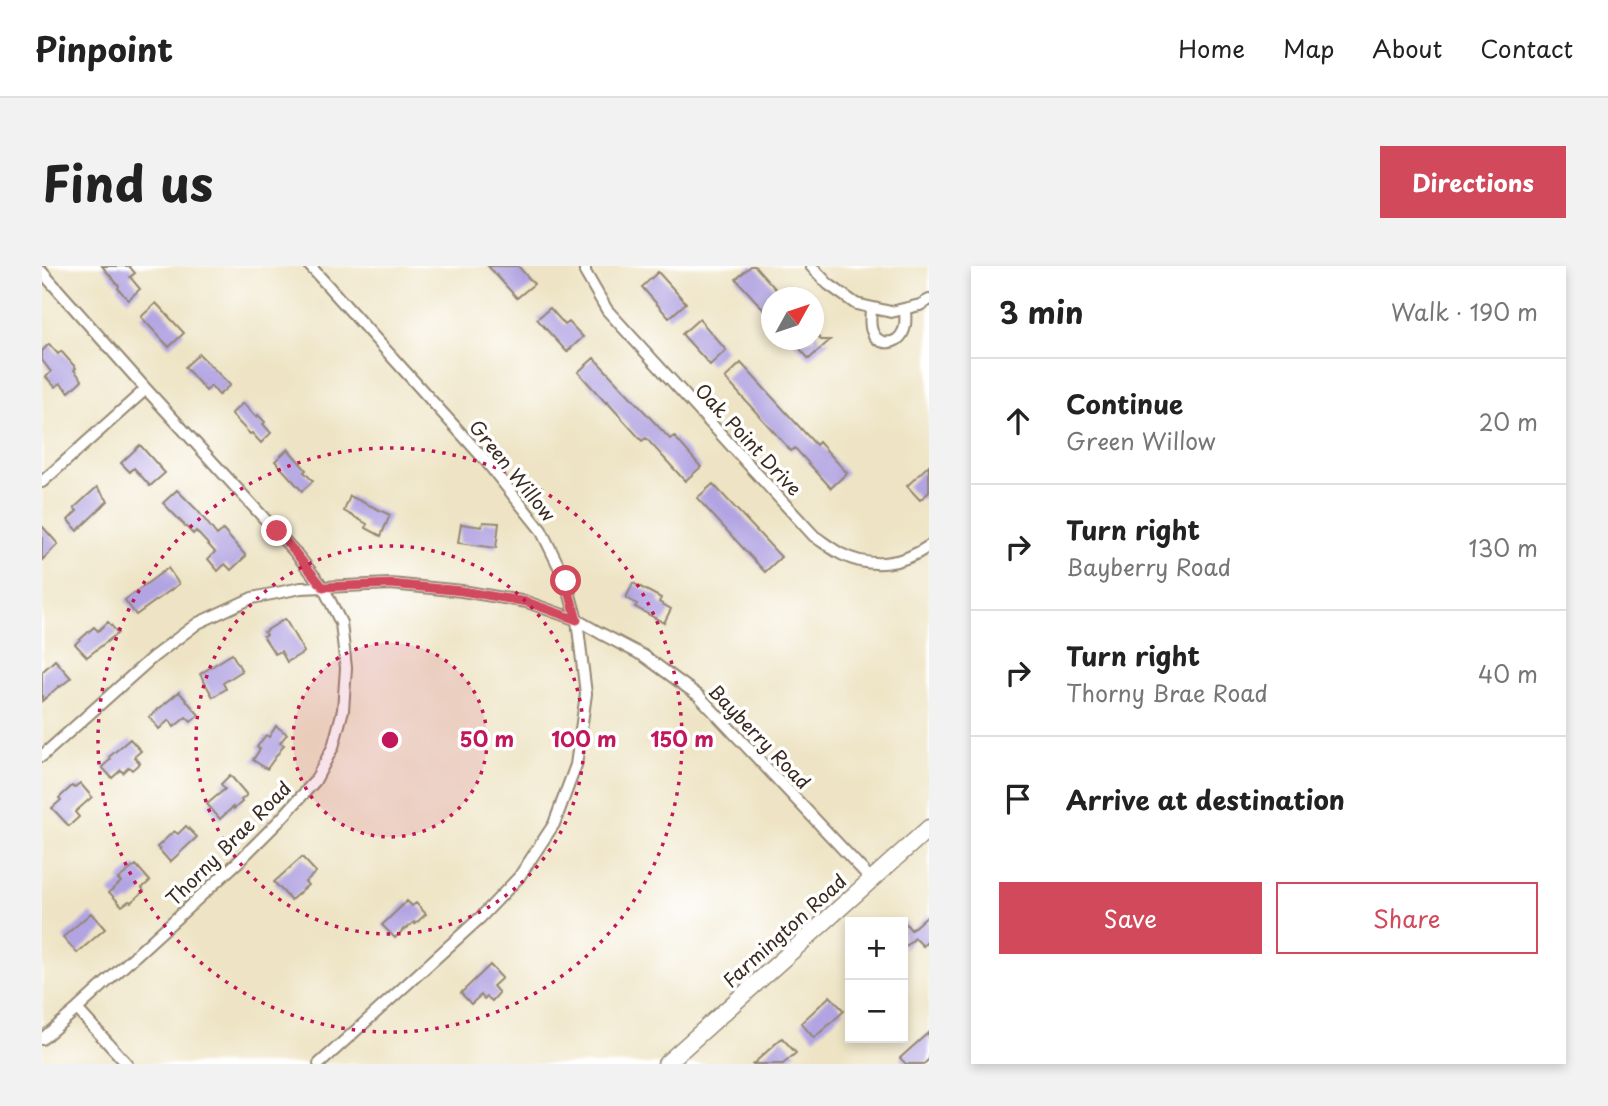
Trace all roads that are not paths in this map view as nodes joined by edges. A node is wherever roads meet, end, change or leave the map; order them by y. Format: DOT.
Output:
graph roads {
  1 [pos="310,266"];
  2 [pos="585,266"];
  3 [pos="811,266"];
  4 [pos="42,272"];
  5 [pos="929,300"];
  6 [pos="871,307"];
  7 [pos="905,309"];
  8 [pos="146,389"];
  9 [pos="42,482"];
  10 [pos="929,546"];
  11 [pos="323,587"];
  12 [pos="577,620"];
  13 [pos="42,756"];
  14 [pos="929,828"];
  15 [pos="872,880"];
  16 [pos="78,1009"];
  17 [pos="42,1039"];
  18 [pos="127,1064"];
  19 [pos="319,1064"];
  20 [pos="666,1064"];
  1 -- 12 [label="street, Green Willow"];
  2 -- 10 [label="street, Oak Point Drive"];
  3 -- 6 [label="street"];
  4 -- 8 [label="street, Thorny Brae Road"];
  5 -- 7 [label="street"];
  6 -- 7 [label="street"];
  6 -- 7 [label="street"];
  8 -- 9 [label="street"];
  8 -- 11 [label="street, Thorny Brae Road"];
  11 -- 12 [label="street, Bayberry Road"];
  11 -- 13 [label="street, Bayberry Road"];
  11 -- 16 [label="street, Thorny Brae Road"];
  12 -- 15 [label="street, Bayberry Road"];
  12 -- 19 [label="street, Green Willow"];
  14 -- 15 [label="street, Farmington Road"];
  15 -- 20 [label="street, Farmington Road"];
  16 -- 17 [label="street, Thorny Brae Road"];
  16 -- 18 [label="street"];
}
